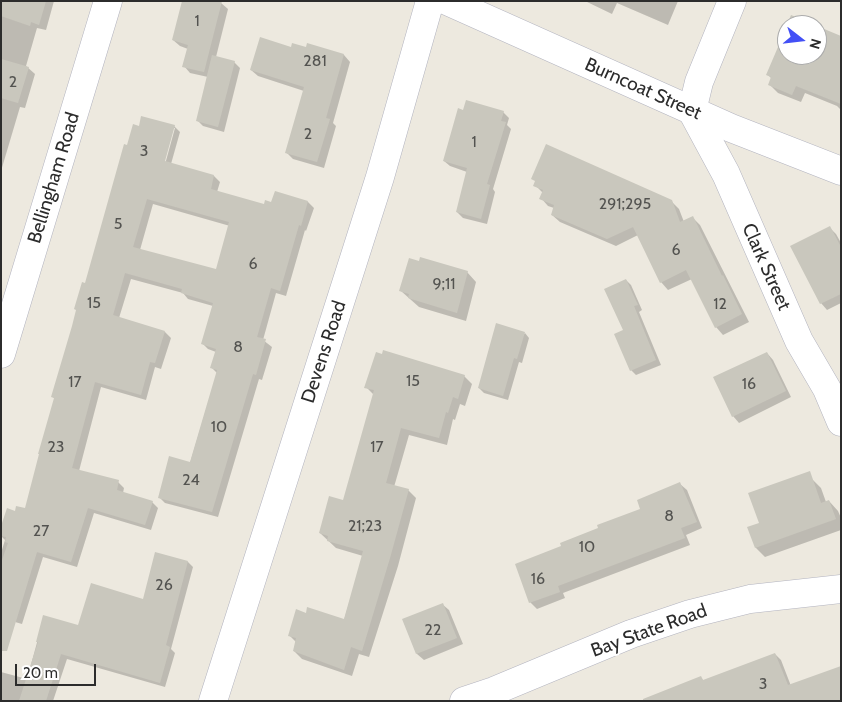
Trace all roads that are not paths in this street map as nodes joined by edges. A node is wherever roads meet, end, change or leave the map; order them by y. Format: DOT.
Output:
graph roads {
  1 [pos="108,1"];
  2 [pos="430,1"];
  3 [pos="447,1"];
  4 [pos="732,1"];
  5 [pos="692,111"];
  6 [pos="841,171"];
  7 [pos="1,354"];
  8 [pos="841,422"];
  9 [pos="841,589"];
  10 [pos="213,701"];
  11 [pos="464,701"];
  1 -- 7 [label="street, Bellingham Road"];
  2 -- 10 [label="street, Devens Road"];
  3 -- 5 [label="street, Burncoat Street"];
  4 -- 5 [label="street"];
  5 -- 6 [label="street, Burncoat Street"];
  5 -- 8 [label="street, Clark Street"];
  9 -- 11 [label="street, Bay State Road"];
}
